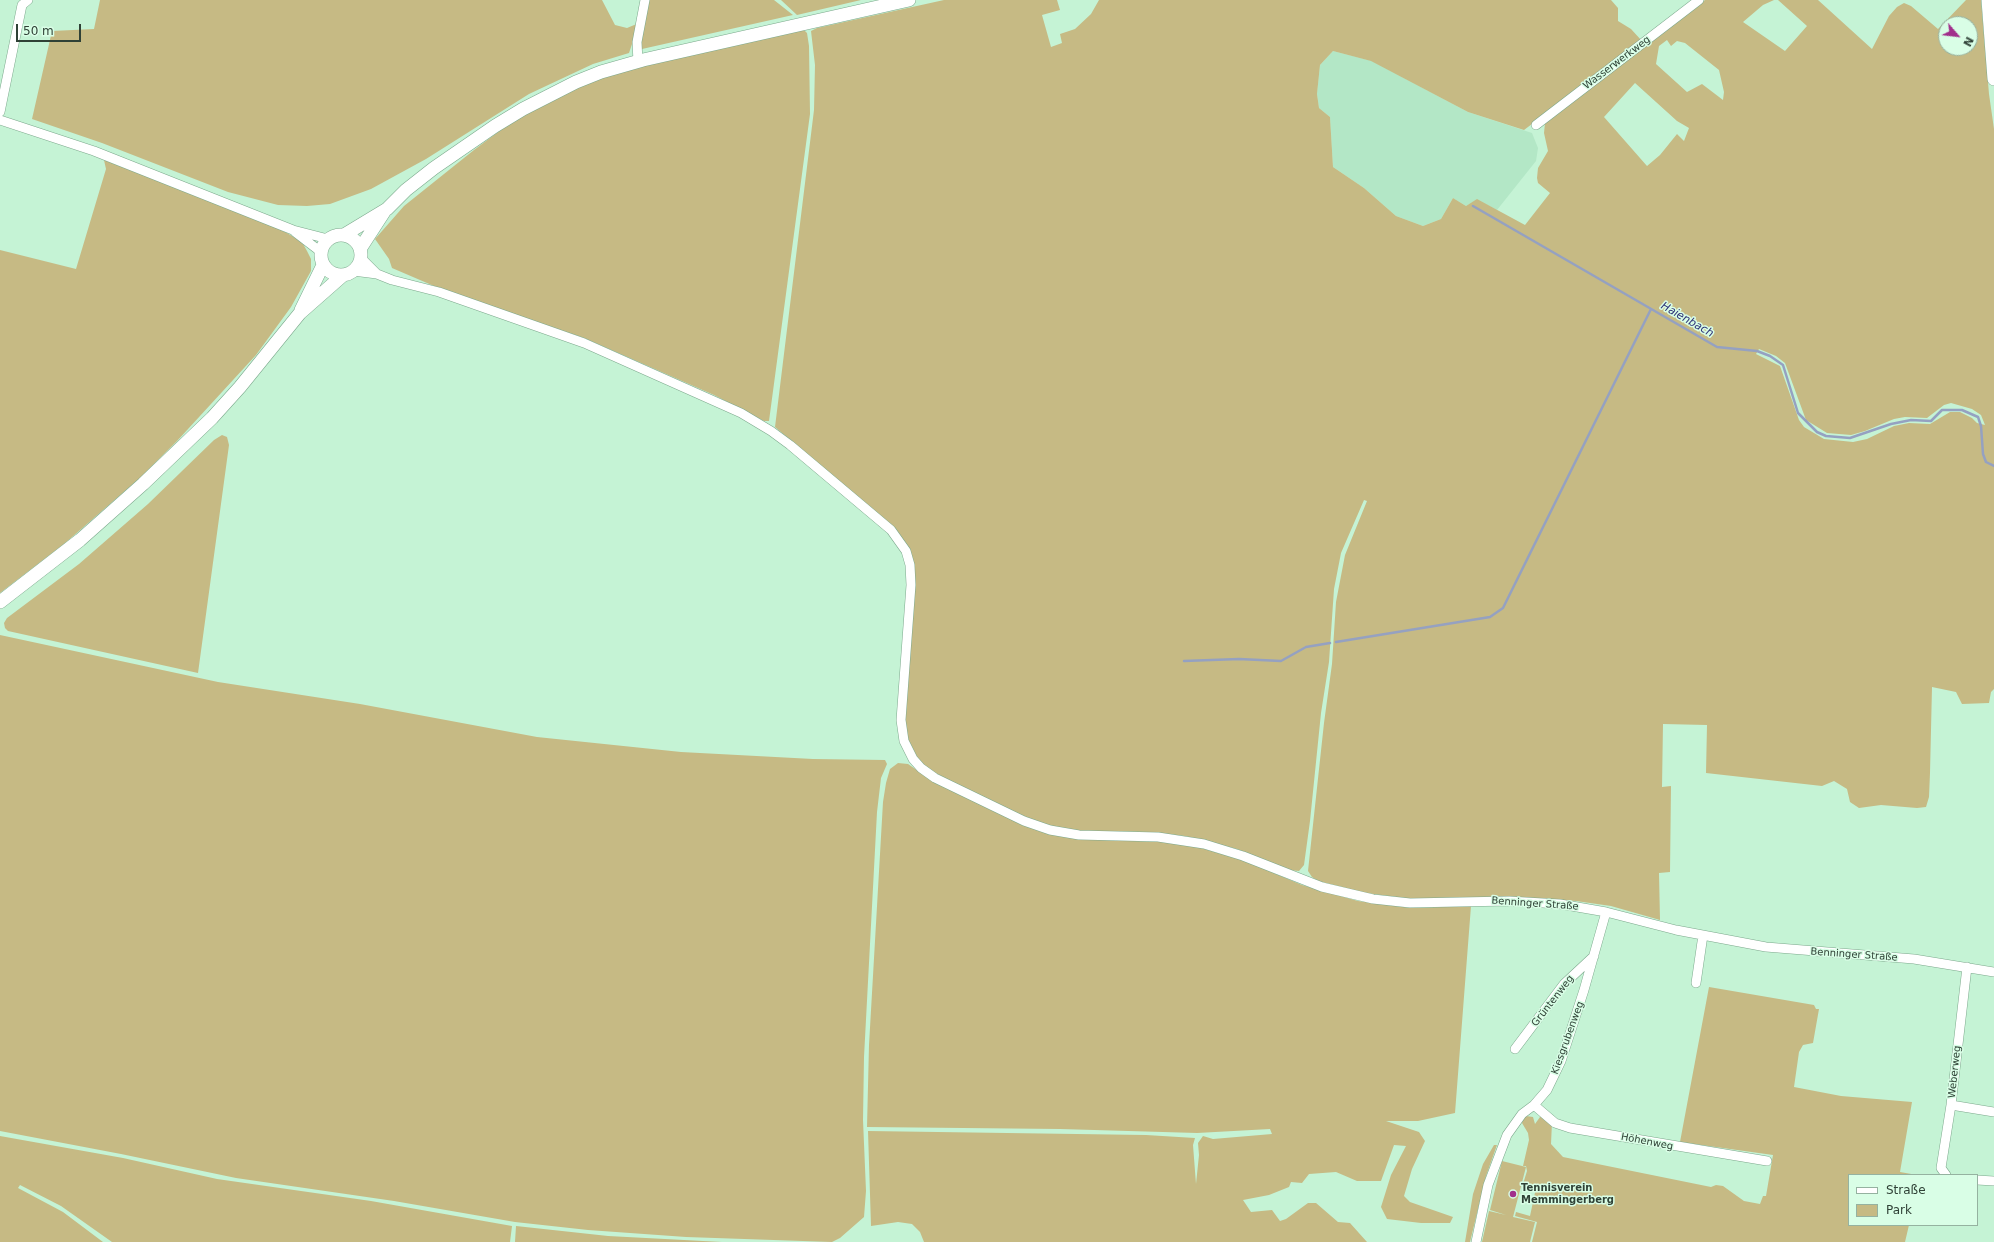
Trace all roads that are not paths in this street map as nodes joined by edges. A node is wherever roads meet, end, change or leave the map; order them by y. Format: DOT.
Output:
graph roads {
  1 [pos="28,0"];
  2 [pos="645,0"];
  3 [pos="909,0"];
  4 [pos="1699,0"];
  5 [pos="1988,0"];
  6 [pos="638,62"];
  7 [pos="1994,79"];
  8 [pos="0,112"];
  9 [pos="0,120"];
  10 [pos="1536,125"];
  11 [pos="386,209"];
  12 [pos="293,230"];
  13 [pos="344,235"];
  14 [pos="328,239"];
  15 [pos="321,252"];
  16 [pos="361,254"];
  17 [pos="323,265"];
  18 [pos="348,274"];
  19 [pos="378,274"];
  20 [pos="300,313"];
  21 [pos="0,602"];
  22 [pos="1606,912"];
  23 [pos="1703,935"];
  24 [pos="1594,956"];
  25 [pos="1967,967"];
  26 [pos="1994,972"];
  27 [pos="1696,983"];
  28 [pos="1514,1049"];
  29 [pos="1951,1104"];
  30 [pos="1534,1105"];
  31 [pos="1994,1112"];
  32 [pos="1767,1161"];
  33 [pos="1945,1174"];
  34 [pos="1978,1180"];
  35 [pos="1994,1181"];
  36 [pos="1476,1242"];
  1 -- 8 [label="street"];
  2 -- 6 [label="street"];
  3 -- 6 [label="main road"];
  4 -- 10 [label="street, Wasserwerkweg"];
  5 -- 7 [label="main road"];
  6 -- 11 [label="main road"];
  9 -- 12 [label="street"];
  11 -- 13 [label="main road"];
  11 -- 16 [label="main road"];
  12 -- 14 [label="street"];
  12 -- 15 [label="street"];
  13 -- 14 [label="main road"];
  13 -- 16 [label="main road"];
  14 -- 15 [label="main road"];
  15 -- 17 [label="main road"];
  16 -- 18 [label="main road"];
  16 -- 19 [label="street"];
  17 -- 18 [label="main road"];
  17 -- 20 [label="main road"];
  18 -- 19 [label="street"];
  18 -- 20 [label="main road"];
  19 -- 22 [label="street, Benninger Straße"];
  20 -- 21 [label="main road"];
  22 -- 23 [label="street, Benninger Straße"];
  22 -- 24 [label="street, Kiesgrubenweg"];
  23 -- 25 [label="street, Benninger Straße"];
  23 -- 27 [label="street"];
  24 -- 28 [label="street, Grüntenweg"];
  24 -- 30 [label="street, Kiesgrubenweg"];
  25 -- 26 [label="street, Benninger Straße"];
  25 -- 29 [label="street, Weberweg"];
  29 -- 31 [label="street"];
  29 -- 33 [label="street, Weberweg"];
  30 -- 32 [label="street, Höhenweg"];
  30 -- 36 [label="street, Kiesgrubenweg"];
  34 -- 35 [label="street"];
}
